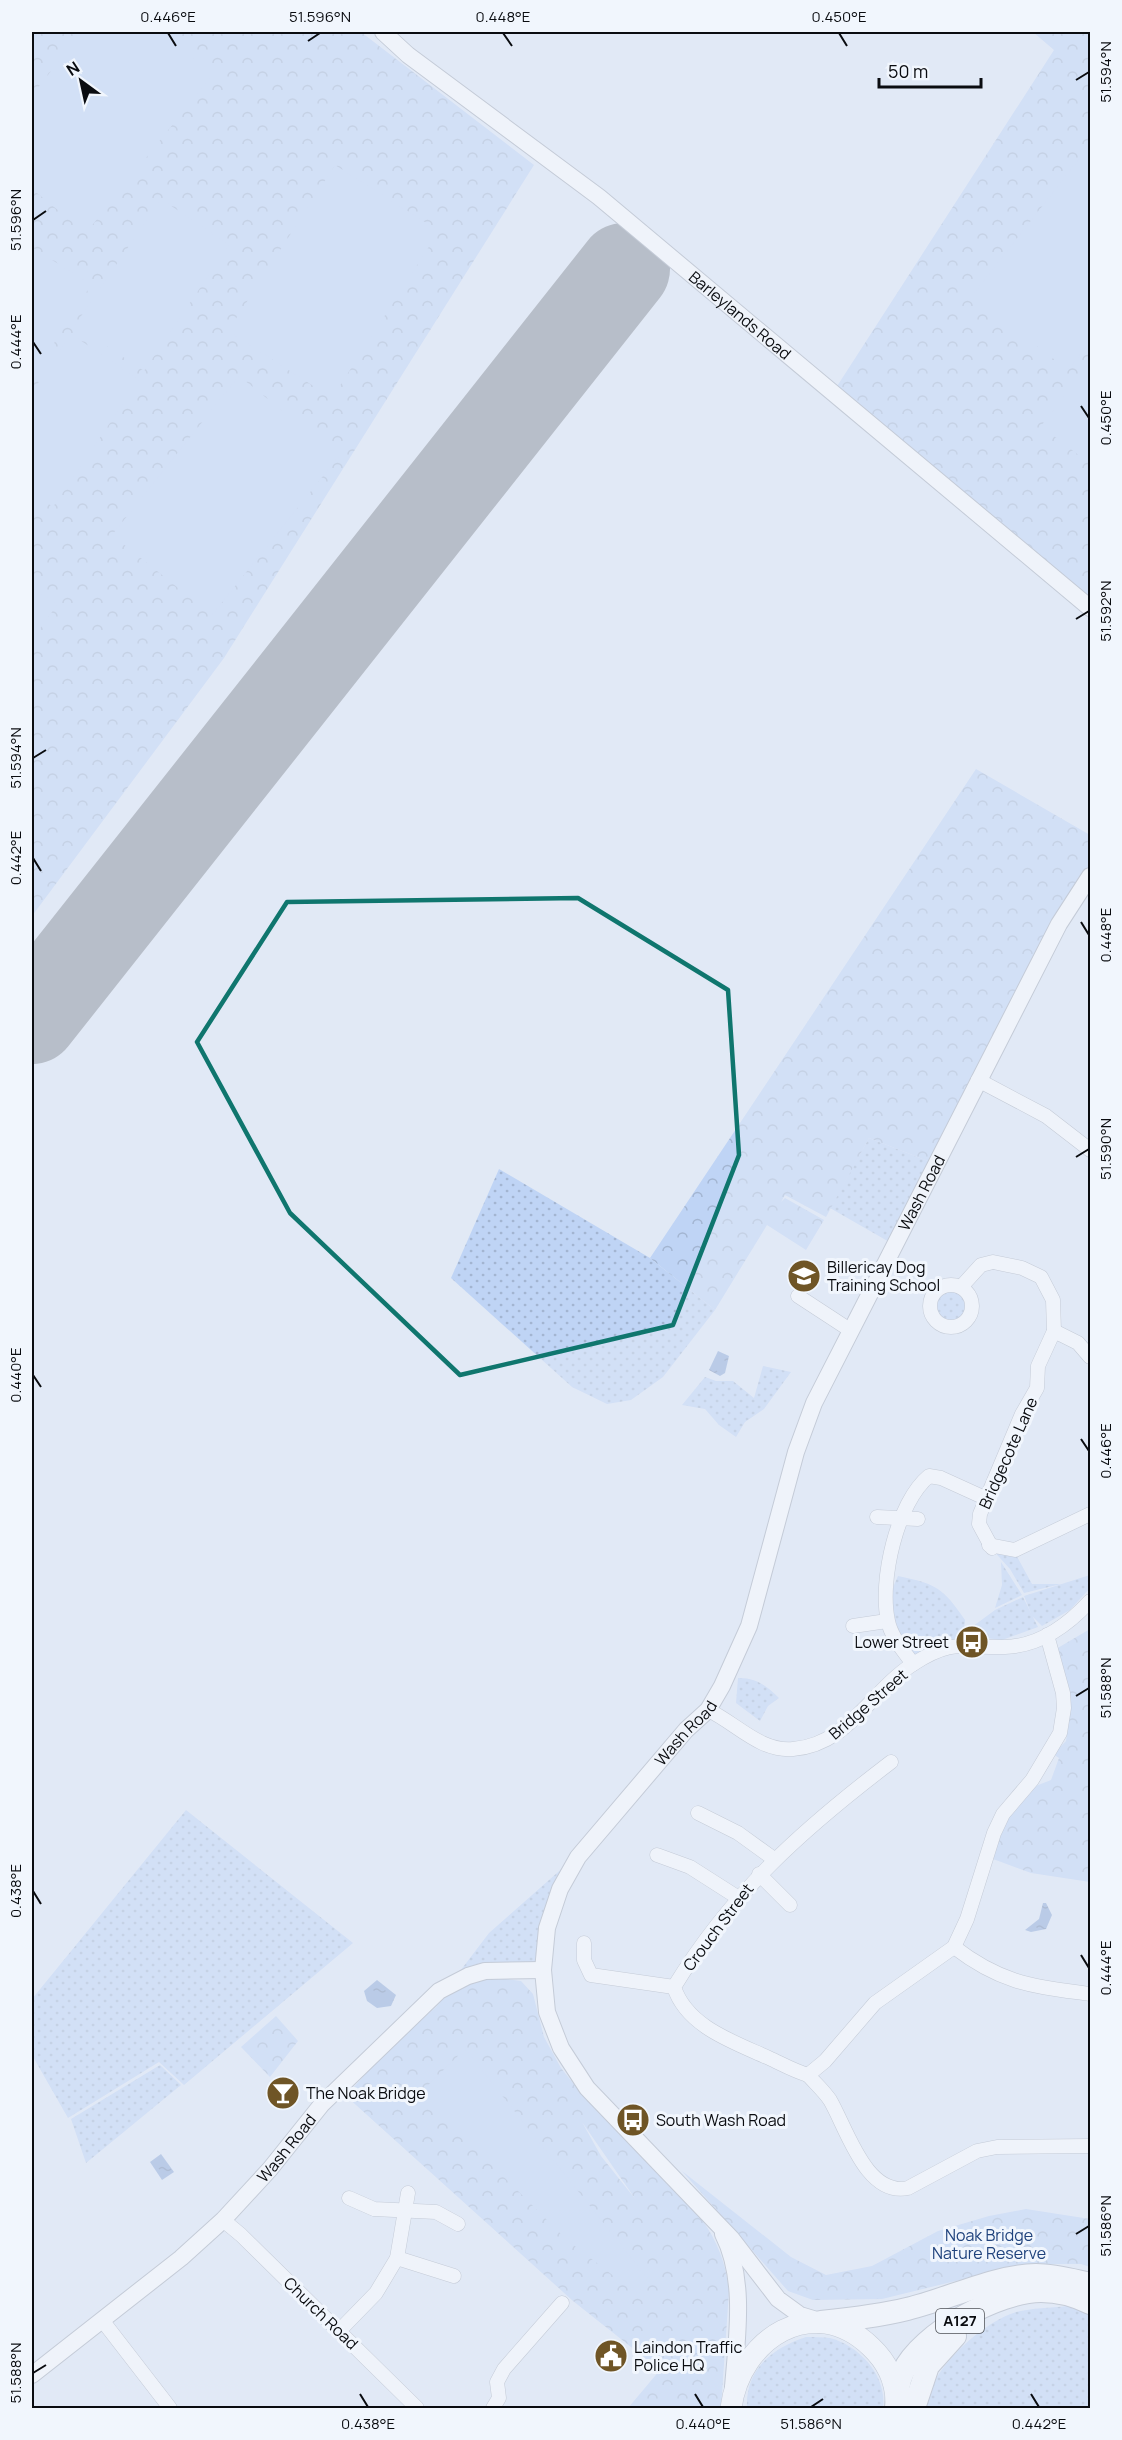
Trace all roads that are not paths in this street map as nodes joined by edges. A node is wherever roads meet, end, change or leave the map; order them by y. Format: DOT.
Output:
graph roads {
  1 [pos="383,32"];
  2 [pos="1090,608"];
  3 [pos="1090,876"];
  4 [pos="978,1080"];
  5 [pos="1090,1150"];
  6 [pos="961,1287"];
  7 [pos="798,1296"];
  8 [pos="850,1329"];
  9 [pos="1054,1331"];
  10 [pos="1090,1357"];
  11 [pos="985,1498"];
  12 [pos="1090,1514"];
  13 [pos="877,1517"];
  14 [pos="901,1518"];
  15 [pos="918,1519"];
  16 [pos="1090,1601"];
  17 [pos="887,1621"];
  18 [pos="853,1626"];
  19 [pos="1047,1635"];
  20 [pos="913,1664"];
  21 [pos="708,1710"];
  22 [pos="891,1762"];
  23 [pos="698,1813"];
  24 [pos="657,1855"];
  25 [pos="774,1859"];
  26 [pos="759,1874"];
  27 [pos="737,1897"];
  28 [pos="790,1905"];
  29 [pos="584,1943"];
  30 [pos="954,1947"];
  31 [pos="543,1970"];
  32 [pos="674,1987"];
  33 [pos="1090,1994"];
  34 [pos="808,2075"];
  35 [pos="1090,2146"];
  36 [pos="408,2193"];
  37 [pos="349,2198"];
  38 [pos="404,2210"];
  39 [pos="223,2220"];
  40 [pos="458,2224"];
  41 [pos="719,2226"];
  42 [pos="397,2258"];
  43 [pos="454,2276"];
  44 [pos="1090,2284"];
  45 [pos="1069,2295"];
  46 [pos="562,2303"];
  47 [pos="1090,2303"];
  48 [pos="102,2320"];
  49 [pos="821,2322"];
  50 [pos="340,2330"];
  51 [pos="32,2375"];
  52 [pos="733,2404"];
  53 [pos="170,2409"];
  54 [pos="417,2409"];
  55 [pos="493,2409"];
  56 [pos="896,2409"];
  57 [pos="914,2409"];
  1 -- 2 [label="street, Barleylands Road"];
  3 -- 4 [label="street, Wash Road"];
  4 -- 5 [label="street"];
  4 -- 8 [label="street, Wash Road"];
  6 -- 9 [label="street"];
  7 -- 8 [label="street"];
  8 -- 21 [label="street, Wash Road"];
  9 -- 10 [label="street"];
  9 -- 11 [label="street, Bridgecote Lane"];
  11 -- 12 [label="street, Bridgecote Lane"];
  11 -- 14 [label="street"];
  13 -- 14 [label="street"];
  14 -- 15 [label="street"];
  14 -- 17 [label="street"];
  16 -- 19 [label="street, Bridge Street"];
  17 -- 18 [label="street"];
  17 -- 20 [label="street"];
  19 -- 20 [label="street, Bridge Street"];
  19 -- 30 [label="street"];
  20 -- 21 [label="street, Bridge Street"];
  21 -- 31 [label="street, Wash Road"];
  22 -- 25 [label="street, Crouch Street"];
  23 -- 25 [label="street"];
  24 -- 27 [label="street"];
  25 -- 26 [label="street, Crouch Street"];
  26 -- 27 [label="street, Crouch Street"];
  26 -- 28 [label="street"];
  27 -- 32 [label="street, Crouch Street"];
  29 -- 32 [label="street"];
  30 -- 33 [label="street"];
  30 -- 34 [label="street"];
  31 -- 39 [label="street, Wash Road"];
  31 -- 41 [label="street"];
  32 -- 34 [label="street, Crouch Street"];
  34 -- 35 [label="street"];
  36 -- 38 [label="street"];
  37 -- 38 [label="street"];
  38 -- 40 [label="street"];
  38 -- 42 [label="street"];
  39 -- 48 [label="street, Wash Road"];
  39 -- 50 [label="street, Church Road"];
  41 -- 49 [label="street"];
  41 -- 52 [label="street"];
  42 -- 43 [label="street"];
  42 -- 50 [label="street"];
  44 -- 49 [label="highway"];
  45 -- 47 [label="highway, A127"];
  45 -- 56 [label="highway, A127"];
  45 -- 57 [label="highway, A127"];
  46 -- 55 [label="street"];
  48 -- 51 [label="street, Wash Road"];
  48 -- 53 [label="street"];
  49 -- 52 [label="main road"];
  49 -- 56 [label="main road"];
  50 -- 54 [label="street, Church Road"];
}
